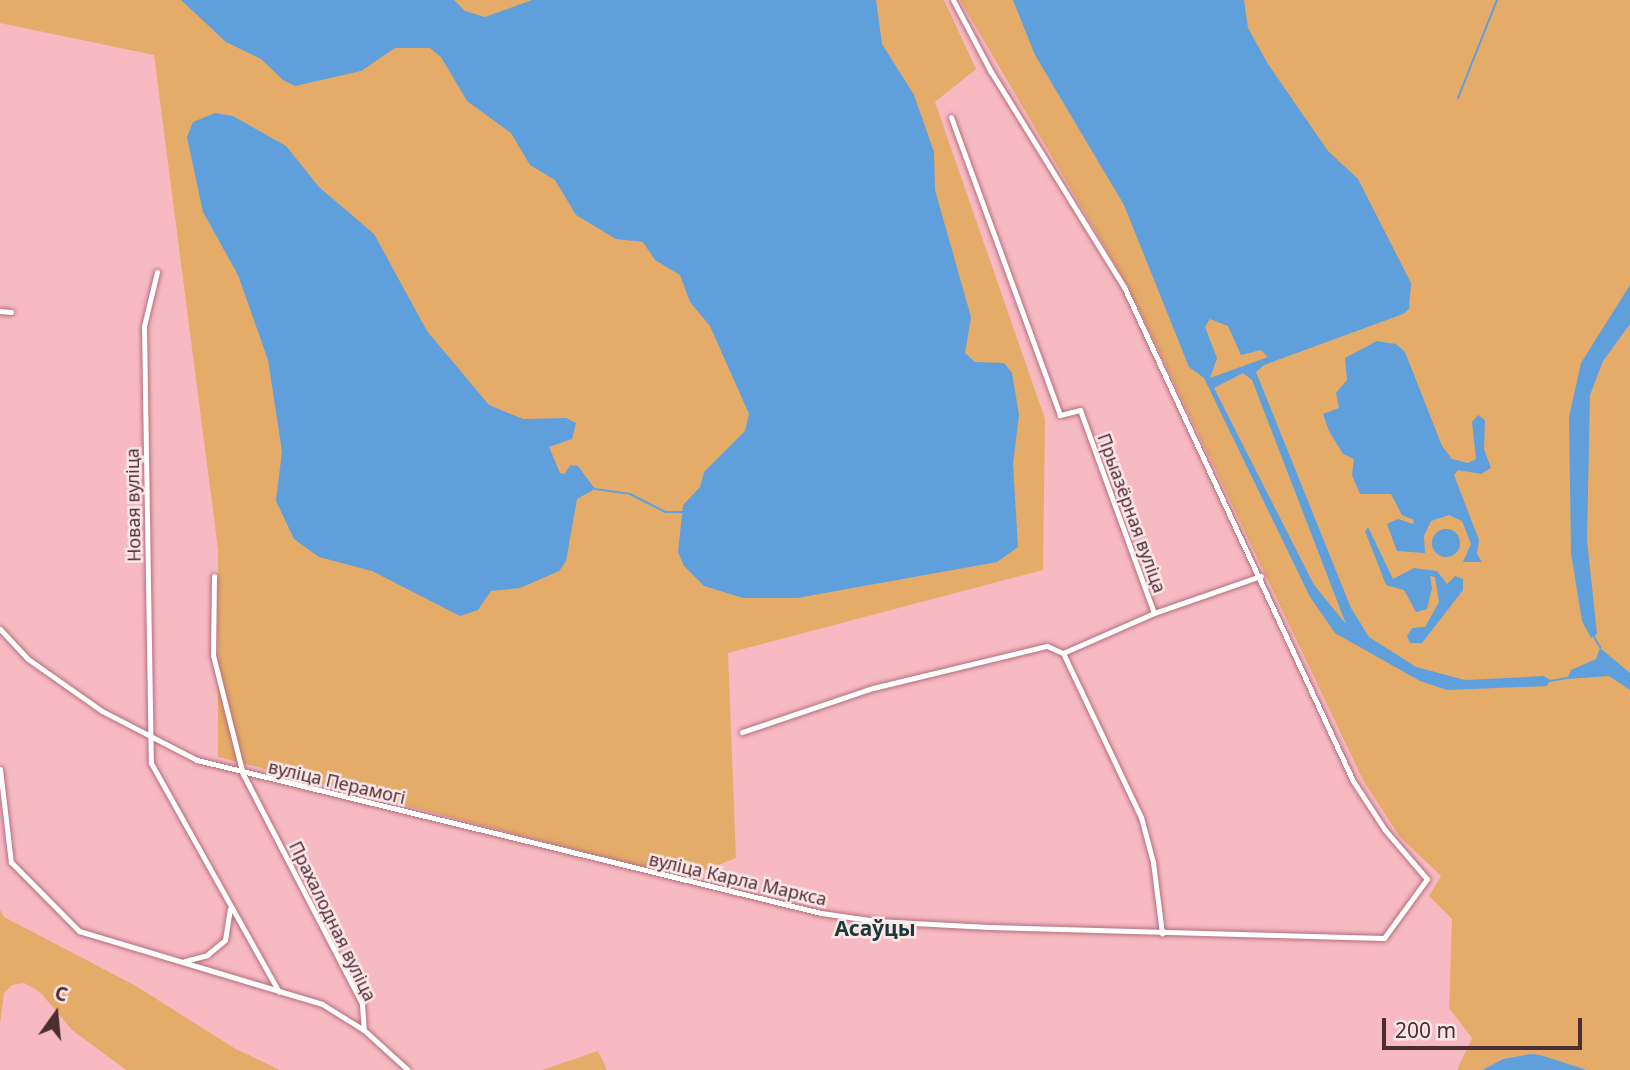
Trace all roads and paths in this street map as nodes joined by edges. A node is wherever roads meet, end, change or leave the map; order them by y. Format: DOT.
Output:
graph roads {
  1 [pos="953,0"];
  2 [pos="951,117"];
  3 [pos="157,272"];
  4 [pos="0,311"];
  5 [pos="11,312"];
  6 [pos="214,576"];
  7 [pos="1261,576"];
  8 [pos="1154,613"];
  9 [pos="0,629"];
  10 [pos="1063,653"];
  11 [pos="742,732"];
  12 [pos="150,739"];
  13 [pos="0,769"];
  14 [pos="243,774"];
  15 [pos="520,840"];
  16 [pos="230,908"];
  17 [pos="1162,933"];
  18 [pos="175,960"];
  19 [pos="279,992"];
  20 [pos="364,1030"];
  21 [pos="408,1070"];
  1 -- 7 [label="street"];
  2 -- 8 [label="street, Прыазёрная вуліца"];
  3 -- 12 [label="street, Новая вуліца"];
  4 -- 5 [label="street"];
  6 -- 14 [label="street, Прахалодная вуліца"];
  7 -- 8 [label="street"];
  7 -- 17 [label="street, вуліца Карла Маркса"];
  8 -- 10 [label="street, Прыазёрная вуліца"];
  9 -- 12 [label="street, вуліца Перамогі"];
  10 -- 11 [label="street, Прыазёрная вуліца"];
  10 -- 17 [label="street"];
  12 -- 14 [label="street, вуліца Перамогі"];
  12 -- 16 [label="street"];
  13 -- 18 [label="street"];
  14 -- 15 [label="street, вуліца Перамогі"];
  14 -- 20 [label="street, Прахалодная вуліца"];
  15 -- 17 [label="street, вуліца Карла Маркса"];
  16 -- 18 [label="street"];
  16 -- 19 [label="street"];
  18 -- 19 [label="street"];
  19 -- 20 [label="street"];
  20 -- 21 [label="street, Прахалодная вуліца"];
}
